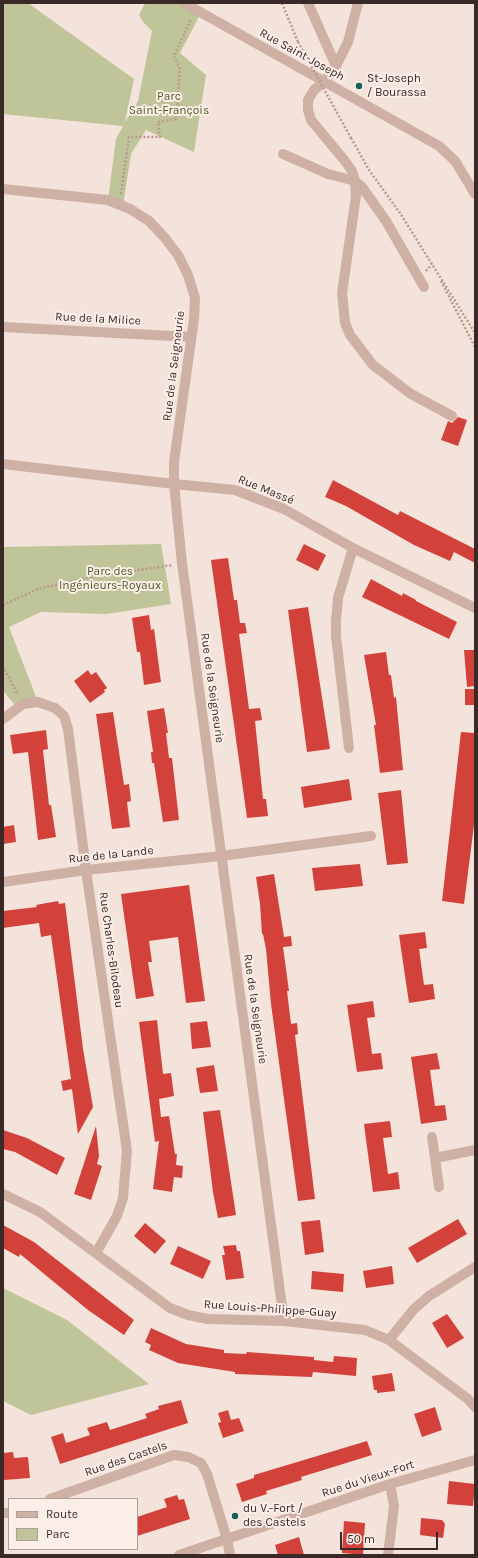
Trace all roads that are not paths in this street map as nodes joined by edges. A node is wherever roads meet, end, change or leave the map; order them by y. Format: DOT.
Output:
graph roads {
  1 [pos="184,3"];
  2 [pos="308,3"];
  3 [pos="358,3"];
  4 [pos="336,66"];
  5 [pos="324,82"];
  6 [pos="283,154"];
  7 [pos="355,181"];
  8 [pos="3,188"];
  9 [pos="475,194"];
  10 [pos="424,287"];
  11 [pos="3,327"];
  12 [pos="191,337"];
  13 [pos="452,416"];
  14 [pos="3,464"];
  15 [pos="174,484"];
  16 [pos="353,548"];
  17 [pos="475,608"];
  18 [pos="3,719"];
  19 [pos="349,748"];
  20 [pos="371,836"];
  21 [pos="222,856"];
  22 [pos="86,870"];
  23 [pos="3,882"];
  24 [pos="432,1137"];
  25 [pos="475,1150"];
  26 [pos="436,1158"];
  27 [pos="439,1187"];
  28 [pos="3,1194"];
  29 [pos="96,1253"];
  30 [pos="475,1267"];
  31 [pos="284,1321"];
  32 [pos="389,1340"];
  33 [pos="475,1407"];
  34 [pos="475,1460"];
  35 [pos="390,1484"];
  36 [pos="53,1498"];
  37 [pos="227,1539"];
  38 [pos="179,1555"];
  39 [pos="230,1555"];
  40 [pos="388,1555"];
  1 -- 5 [label="street, Rue Saint-Joseph"];
  2 -- 4 [label="street"];
  3 -- 4 [label="street"];
  4 -- 5 [label="street"];
  5 -- 7 [label="street"];
  5 -- 9 [label="street, Rue Saint-Joseph"];
  6 -- 7 [label="street"];
  7 -- 10 [label="street"];
  7 -- 13 [label="street"];
  8 -- 12 [label="street, Rue de la Seigneurie"];
  11 -- 12 [label="street, Rue de la Milice"];
  12 -- 15 [label="street, Rue de la Seigneurie"];
  14 -- 15 [label="street, Rue Massé"];
  15 -- 16 [label="street, Rue Massé"];
  15 -- 21 [label="street, Rue de la Seigneurie"];
  16 -- 17 [label="street, Rue Massé"];
  16 -- 19 [label="street"];
  18 -- 22 [label="street, Rue Charles-Bilodeau"];
  20 -- 21 [label="street, Rue de la Lande"];
  21 -- 22 [label="street, Rue de la Lande"];
  21 -- 31 [label="street, Rue de la Seigneurie"];
  22 -- 23 [label="street, Rue de la Lande"];
  22 -- 29 [label="street, Rue Charles-Bilodeau"];
  24 -- 26 [label="street"];
  25 -- 26 [label="street"];
  26 -- 27 [label="street"];
  28 -- 29 [label="street, Rue Louis-Philippe-Guay"];
  29 -- 31 [label="street, Rue Louis-Philippe-Guay"];
  30 -- 32 [label="street"];
  31 -- 32 [label="street, Rue Louis-Philippe-Guay"];
  32 -- 33 [label="street, Rue Louis-Philippe-Guay"];
  34 -- 35 [label="street, Rue du Vieux-Fort"];
  35 -- 37 [label="street, Rue du Vieux-Fort"];
  35 -- 40 [label="street"];
  36 -- 37 [label="street, Rue des Castels"];
  37 -- 38 [label="street, Rue du Vieux-Fort"];
  37 -- 39 [label="street, Rue des Castels"];
}
